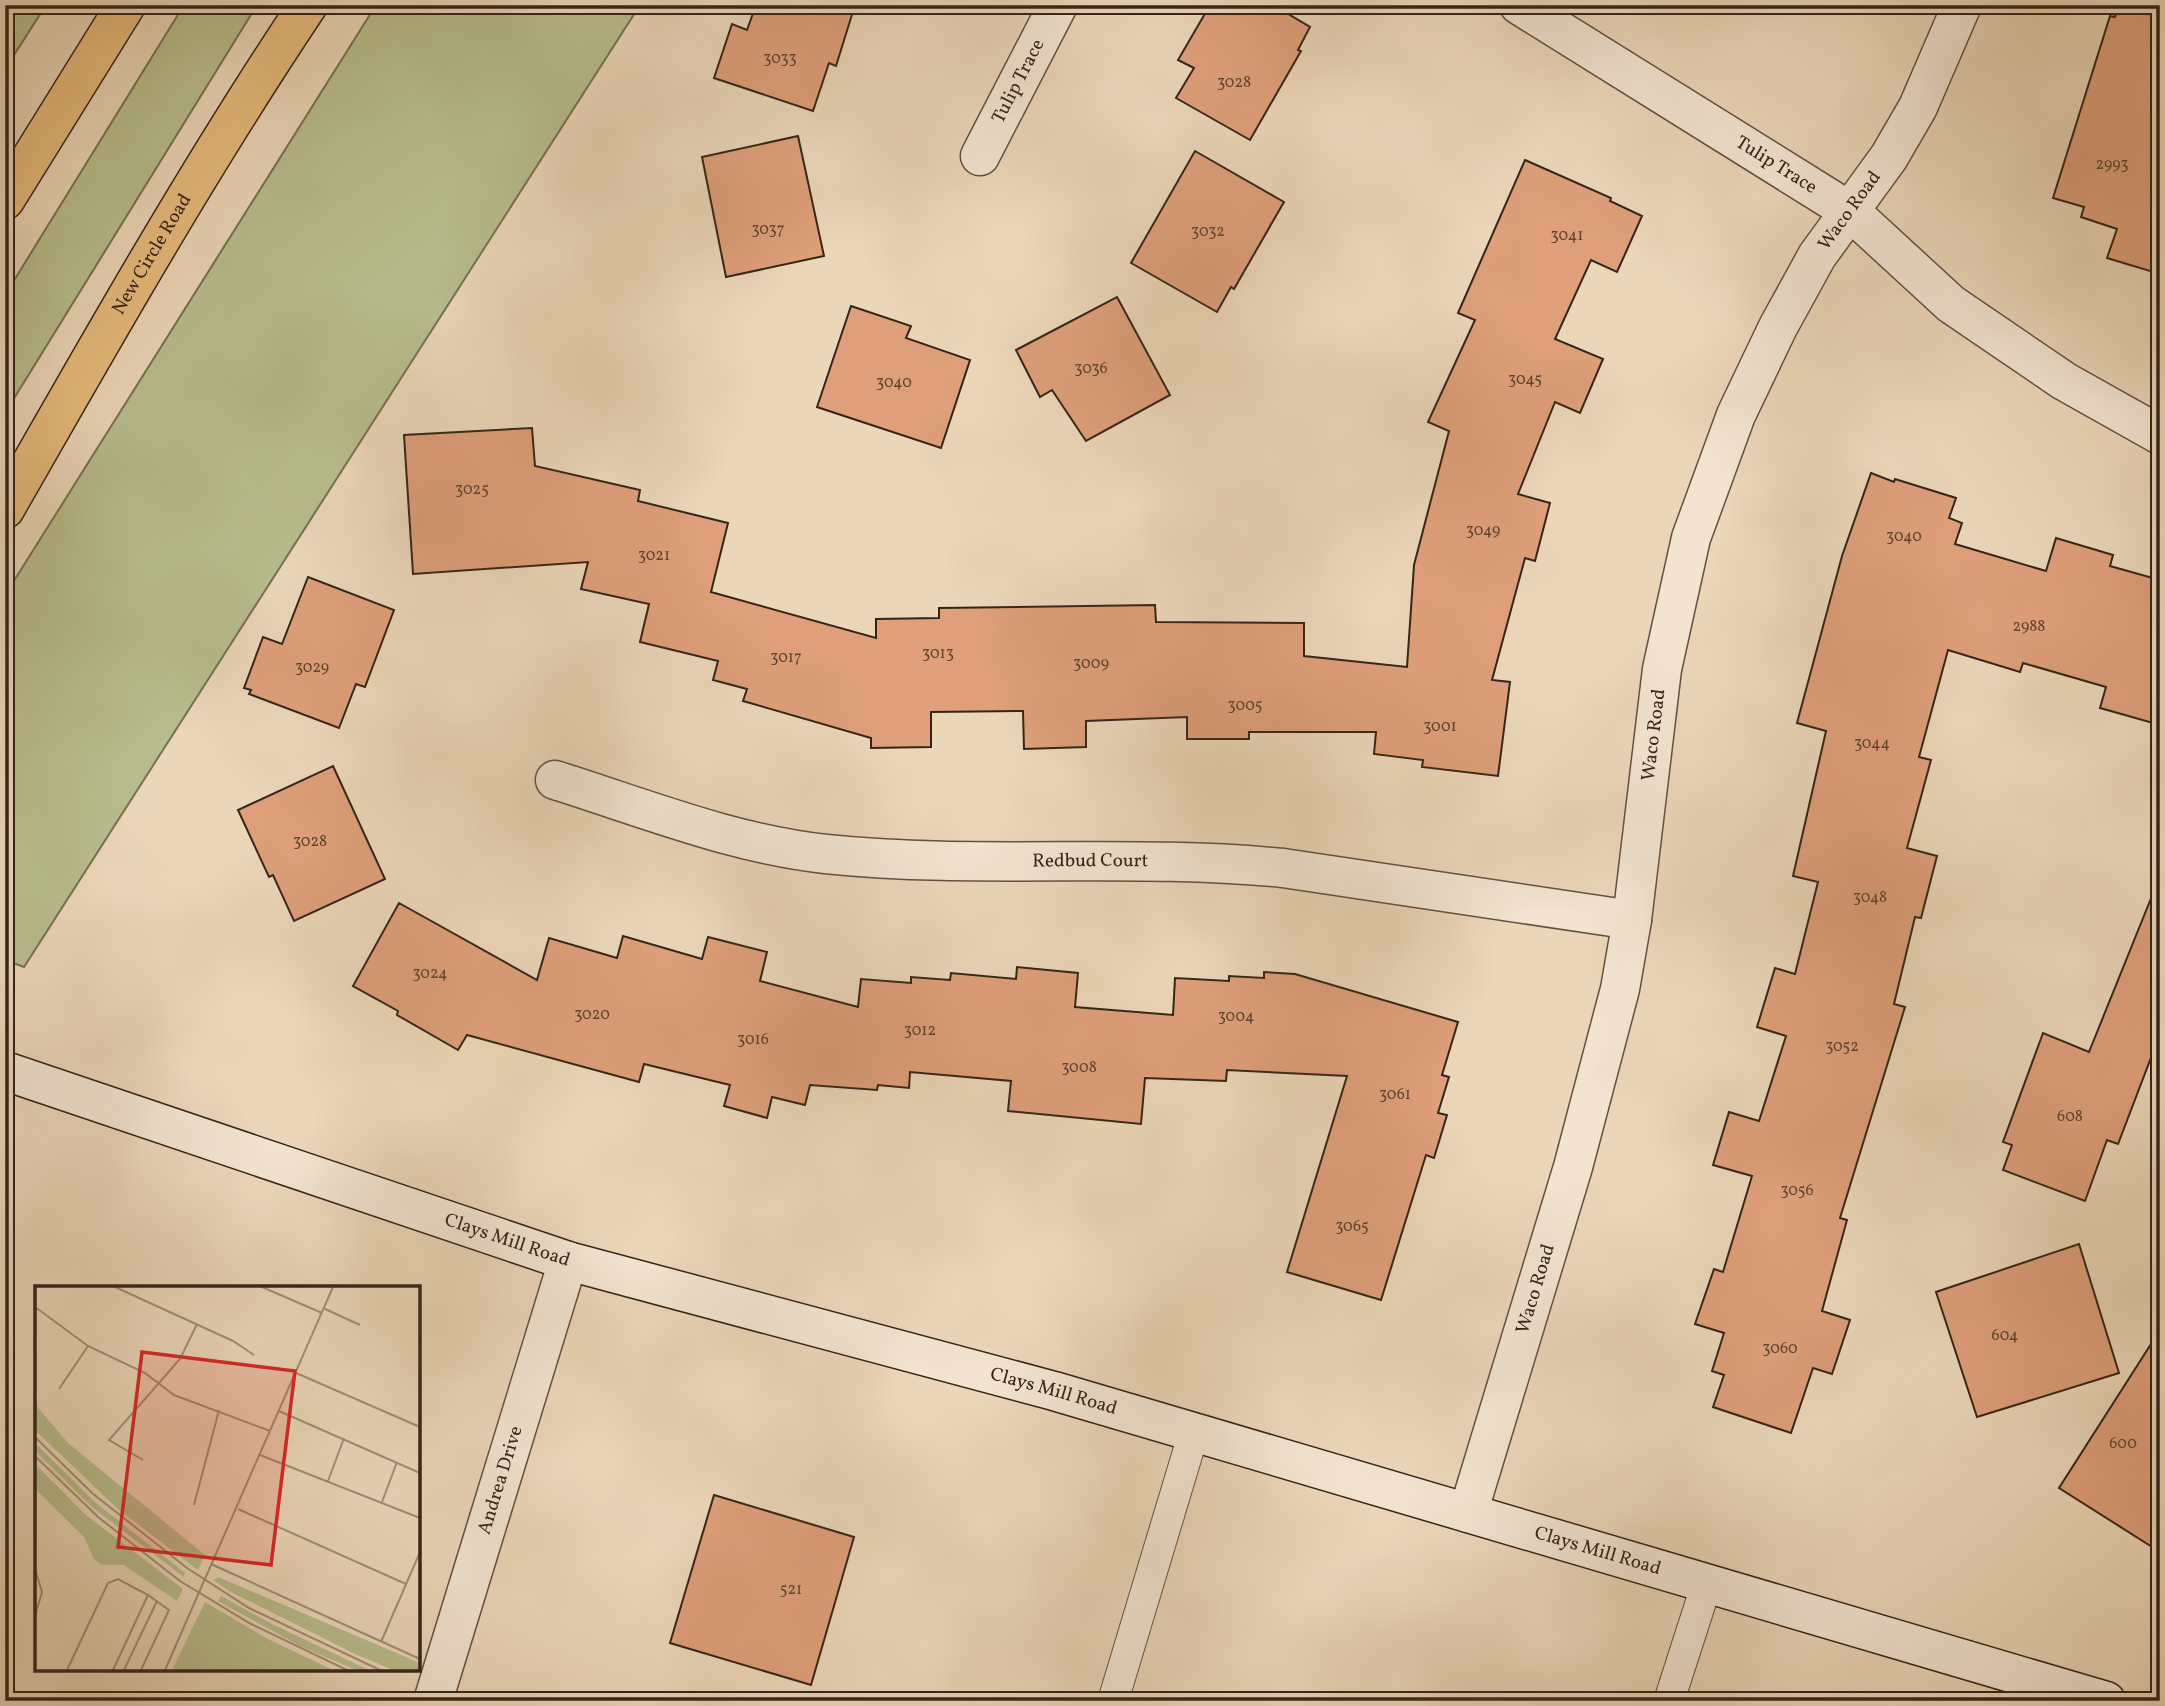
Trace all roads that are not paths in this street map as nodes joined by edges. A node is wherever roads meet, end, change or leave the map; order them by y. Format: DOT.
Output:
graph roads {
  1 [pos="126,5"];
  2 [pos="308,5"];
  3 [pos="1058,5"];
  4 [pos="1519,5"];
  5 [pos="1962,5"];
  6 [pos="980,156"];
  7 [pos="5,200"];
  8 [pos="1851,212"];
  9 [pos="2160,435"];
  10 [pos="5,509"];
  11 [pos="555,780"];
  12 [pos="1632,920"];
  13 [pos="5,1071"];
  14 [pos="568,1261"];
  15 [pos="1194,1432"];
  16 [pos="1468,1513"];
  17 [pos="1707,1583"];
  18 [pos="433,1701"];
  19 [pos="1113,1701"];
  20 [pos="1670,1701"];
  21 [pos="2106,1701"];
  1 -- 7 [label="highway"];
  2 -- 10 [label="highway, New Circle Road"];
  3 -- 6 [label="street, Tulip Trace"];
  4 -- 8 [label="street, Tulip Trace"];
  5 -- 8 [label="street, Waco Road"];
  8 -- 9 [label="street, Tulip Trace"];
  8 -- 12 [label="street, Waco Road"];
  11 -- 12 [label="street, Redbud Court"];
  12 -- 16 [label="street, Waco Road"];
  13 -- 14 [label="street, Clays Mill Road"];
  14 -- 15 [label="street, Clays Mill Road"];
  14 -- 18 [label="street, Andrea Drive"];
  15 -- 16 [label="street, Clays Mill Road"];
  15 -- 19 [label="lane"];
  16 -- 17 [label="street, Clays Mill Road"];
  17 -- 20 [label="lane"];
  17 -- 21 [label="street, Clays Mill Road"];
}
